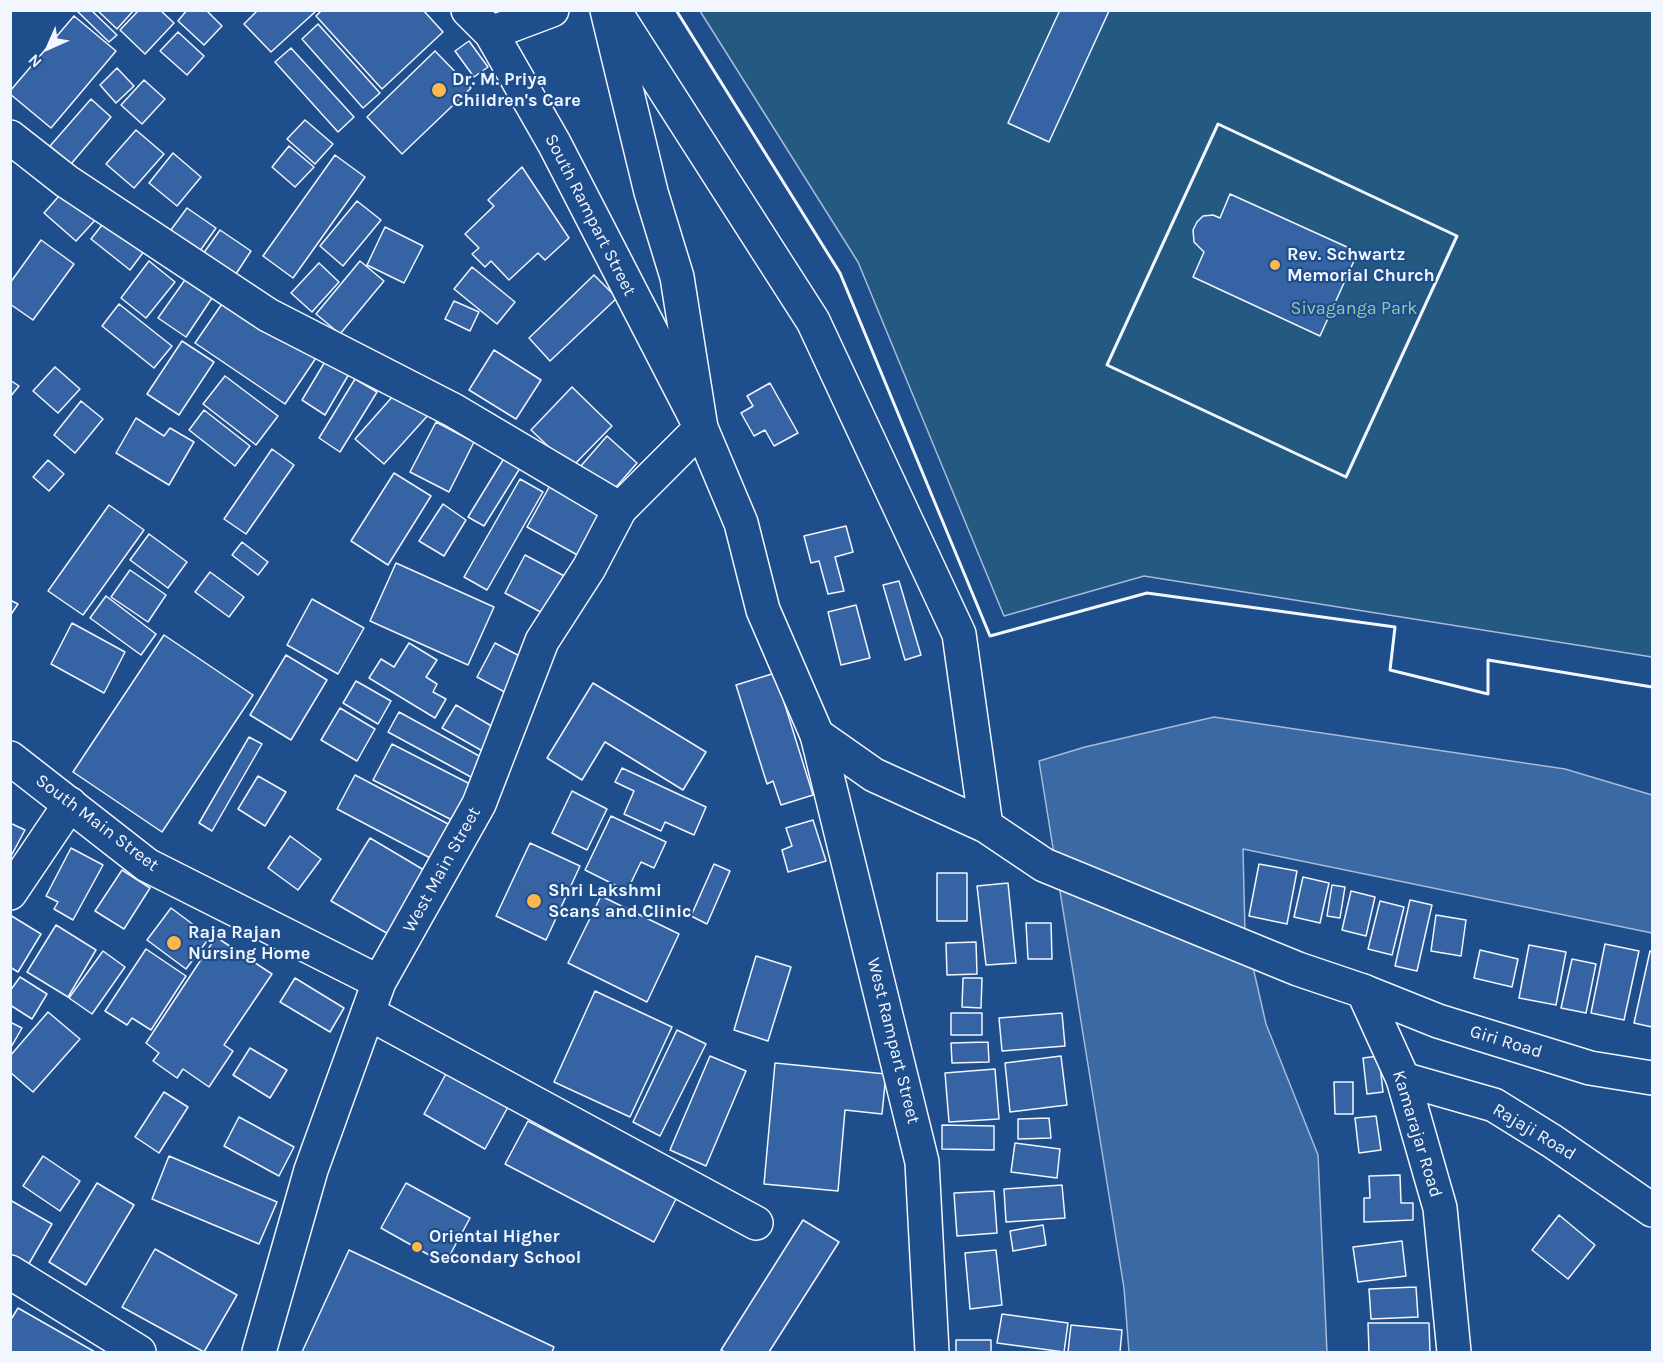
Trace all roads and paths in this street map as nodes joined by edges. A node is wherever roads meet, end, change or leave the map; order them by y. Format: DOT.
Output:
graph roads {
  1 [pos="468,10"];
  2 [pos="552,10"];
  3 [pos="607,10"];
  4 [pos="615,10"];
  5 [pos="491,33"];
  6 [pos="10,137"];
  7 [pos="701,428"];
  8 [pos="620,509"];
  9 [pos="817,735"];
  10 [pos="10,758"];
  11 [pos="70,804"];
  12 [pos="987,826"];
  13 [pos="10,893"];
  14 [pos="379,982"];
  15 [pos="1363,991"];
  16 [pos="368,1013"];
  17 [pos="1653,1078"];
  18 [pos="1403,1079"];
  19 [pos="1653,1210"];
  20 [pos="756,1223"];
  21 [pos="10,1272"];
  22 [pos="139,1353"];
  23 [pos="259,1353"];
  24 [pos="932,1353"];
  25 [pos="1454,1353"];
  1 -- 5 [label="street, South Rampart Street"];
  2 -- 5 [label="street"];
  3 -- 7 [label="street"];
  4 -- 12 [label="street"];
  5 -- 7 [label="street, South Rampart Street"];
  6 -- 8 [label="street"];
  7 -- 8 [label="street, West Main Street"];
  7 -- 9 [label="street, West Rampart Street"];
  8 -- 14 [label="street, West Main Street"];
  9 -- 12 [label="street"];
  9 -- 24 [label="street, West Rampart Street"];
  10 -- 11 [label="street, South Main Street"];
  11 -- 13 [label="street"];
  11 -- 14 [label="street, South Main Street"];
  12 -- 15 [label="street"];
  14 -- 16 [label="street, West Main Street"];
  15 -- 17 [label="street, Giri Road"];
  15 -- 18 [label="street, Kamarajar Road"];
  16 -- 20 [label="street"];
  16 -- 23 [label="street, West Main Street"];
  18 -- 19 [label="street, Rajaji Road"];
  18 -- 25 [label="street, Kamarajar Road"];
  21 -- 22 [label="street"];
}
